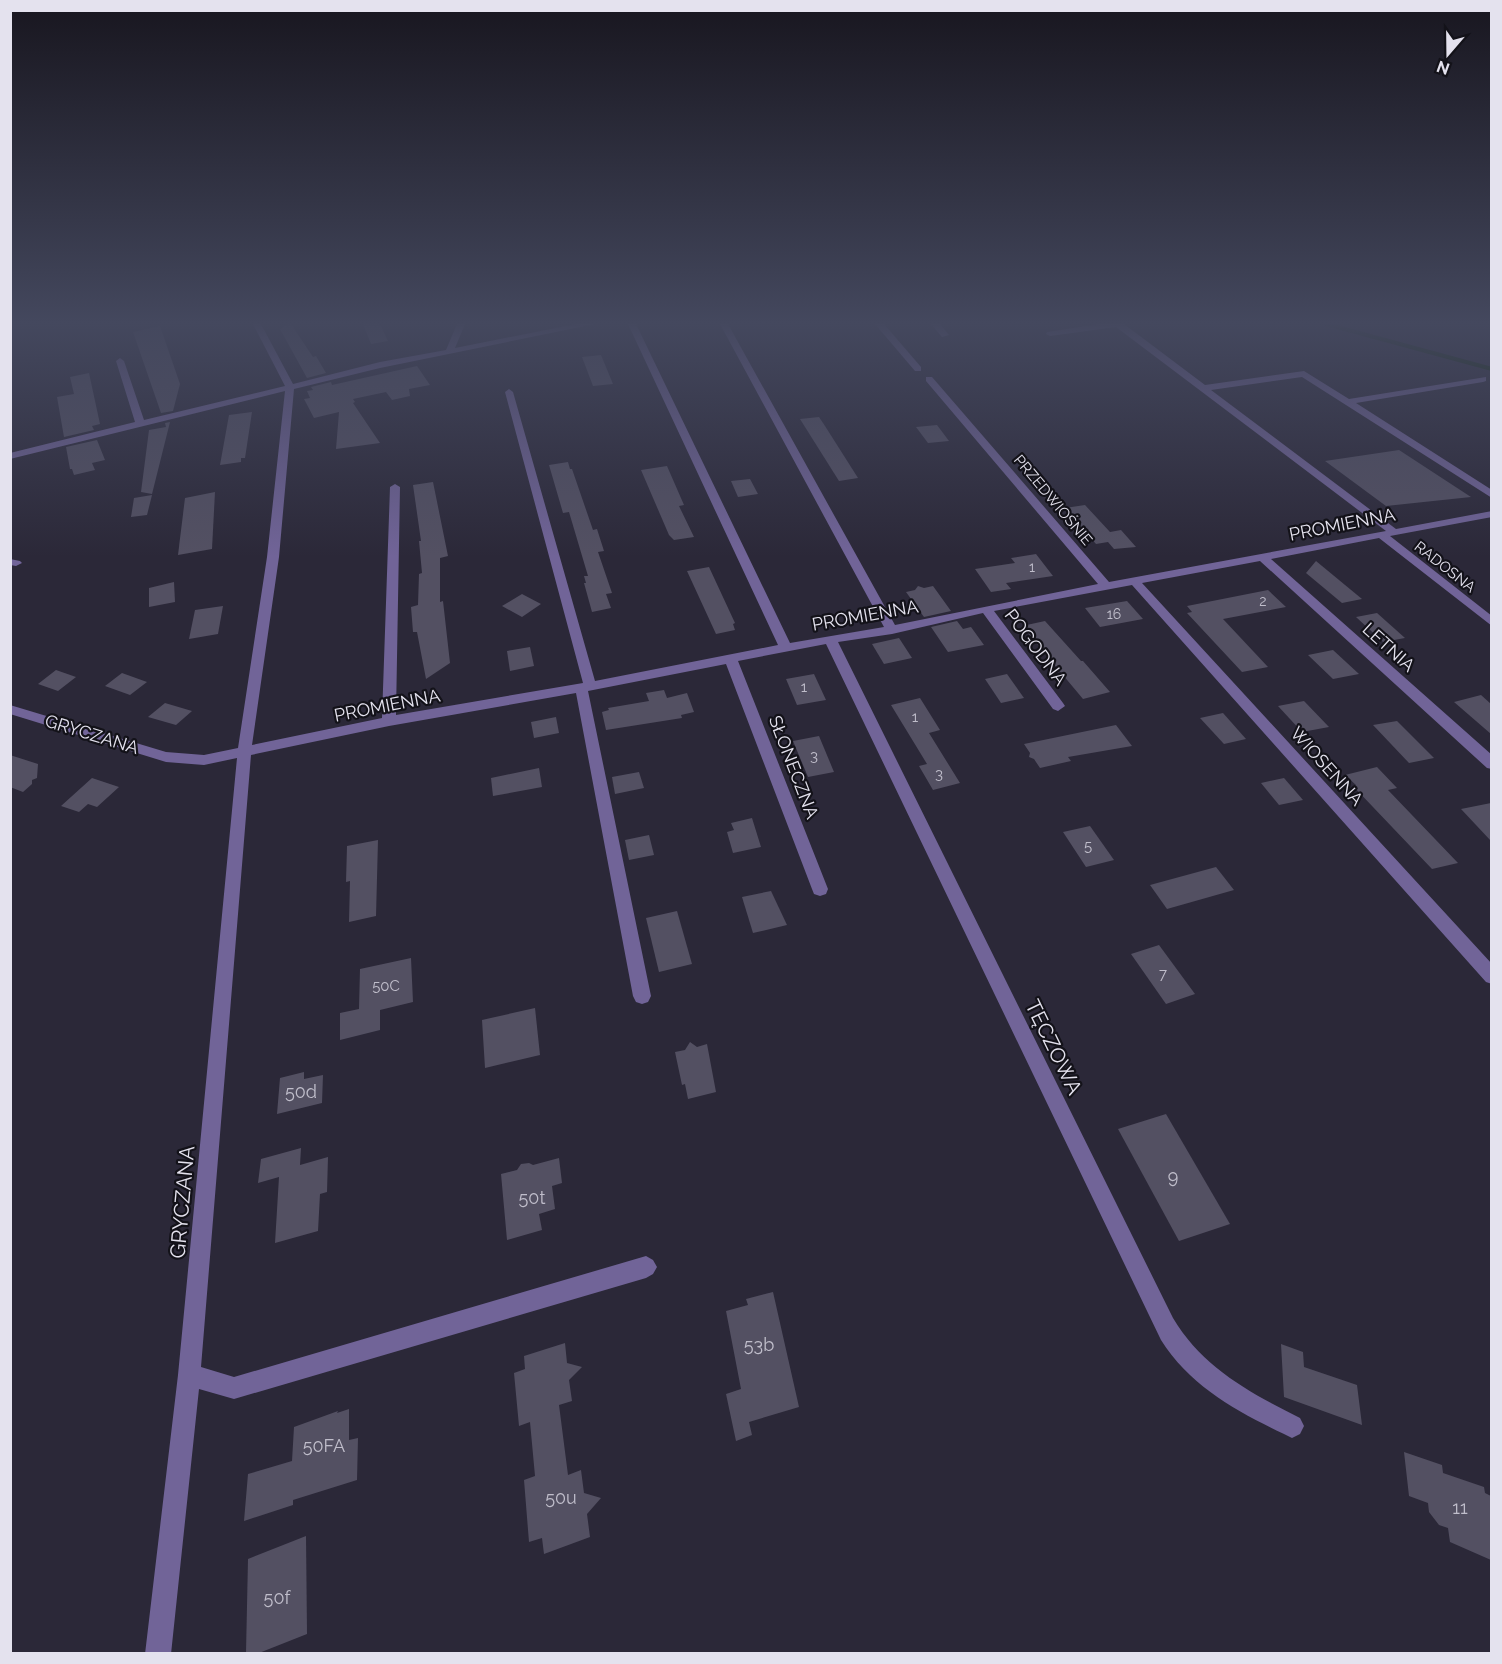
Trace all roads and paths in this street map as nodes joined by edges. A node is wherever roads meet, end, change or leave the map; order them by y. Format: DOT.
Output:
graph roads {
  1 [pos="133,402"];
  2 [pos="227,402"];
  3 [pos="288,402"];
  4 [pos="511,402"];
  5 [pos="669,402"];
  6 [pos="767,402"];
  7 [pos="947,402"];
  8 [pos="1221,402"];
  9 [pos="1347,402"];
  10 [pos="140,423"];
  11 [pos="10,456"];
  12 [pos="395,487"];
  13 [pos="1491,495"];
  14 [pos="1491,514"];
  15 [pos="1394,532"];
  16 [pos="1380,534"];
  17 [pos="1262,557"];
  18 [pos="1134,581"];
  19 [pos="1107,586"];
  20 [pos="986,609"];
  21 [pos="1491,622"];
  22 [pos="892,630"];
  23 [pos="830,639"];
  24 [pos="786,648"];
  25 [pos="731,659"];
  26 [pos="585,687"];
  27 [pos="1058,706"];
  28 [pos="10,709"];
  29 [pos="389,721"];
  30 [pos="244,753"];
  31 [pos="1491,764"];
  32 [pos="820,889"];
  33 [pos="1491,977"];
  34 [pos="642,996"];
  35 [pos="646,1267"];
  36 [pos="189,1375"];
  37 [pos="1293,1426"];
  38 [pos="158,1653"];
  1 -- 10 [label="street"];
  2 -- 10 [label="street"];
  3 -- 30 [label="street, GRYCZANA"];
  4 -- 26 [label="street"];
  5 -- 24 [label="street"];
  6 -- 22 [label="street"];
  7 -- 19 [label="street, PRZEDWIOŚNIE"];
  8 -- 15 [label="street"];
  9 -- 13 [label="street"];
  10 -- 11 [label="street"];
  12 -- 29 [label="street"];
  14 -- 15 [label="street, PROMIENNA"];
  15 -- 16 [label="street, PROMIENNA"];
  16 -- 17 [label="street, PROMIENNA"];
  16 -- 21 [label="street, RADOSNA"];
  17 -- 18 [label="street, PROMIENNA"];
  17 -- 31 [label="street, LETNIA"];
  18 -- 19 [label="street, PROMIENNA"];
  18 -- 33 [label="street, WIOSENNA"];
  19 -- 20 [label="street, PROMIENNA"];
  20 -- 22 [label="street, PROMIENNA"];
  20 -- 27 [label="street, POGODNA"];
  22 -- 23 [label="street, PROMIENNA"];
  23 -- 24 [label="street, PROMIENNA"];
  23 -- 37 [label="street, TĘCZOWA"];
  24 -- 25 [label="street, PROMIENNA"];
  25 -- 26 [label="street, PROMIENNA"];
  25 -- 32 [label="street, SŁONECZNA"];
  26 -- 29 [label="street, PROMIENNA"];
  26 -- 34 [label="street"];
  28 -- 30 [label="street, GRYCZANA"];
  29 -- 30 [label="street, PROMIENNA"];
  30 -- 36 [label="street, GRYCZANA"];
  35 -- 36 [label="street"];
  36 -- 38 [label="street, GRYCZANA"];
}
